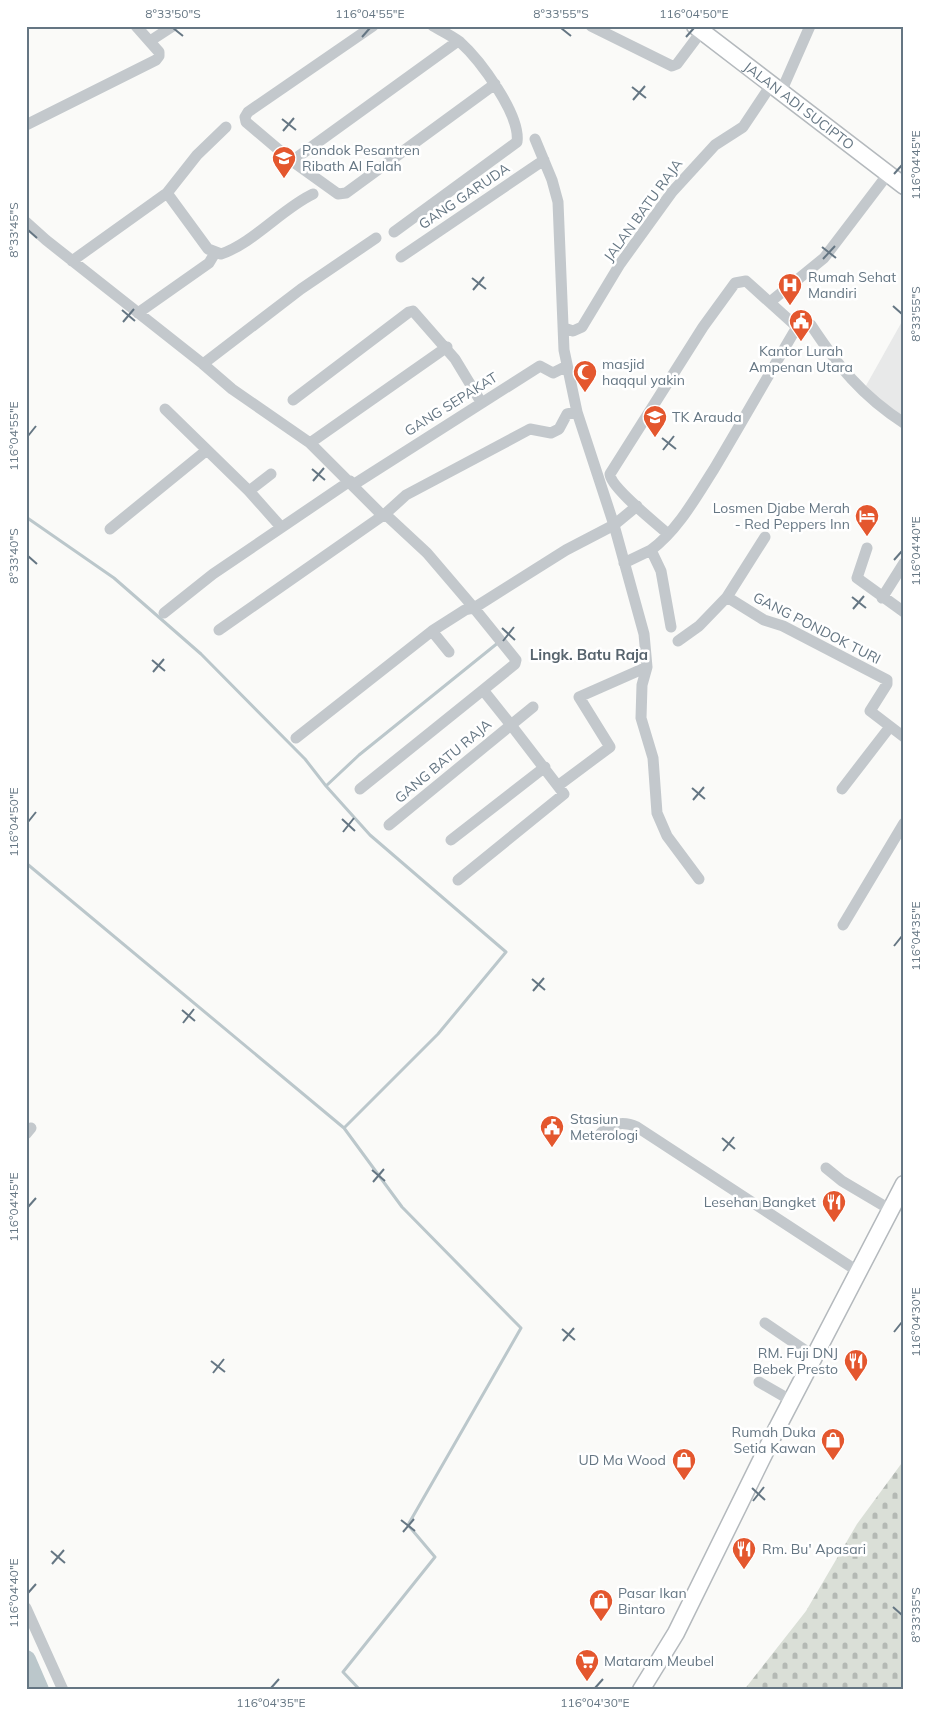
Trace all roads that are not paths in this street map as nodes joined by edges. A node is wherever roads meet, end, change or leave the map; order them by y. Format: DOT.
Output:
graph roads {
  1 [pos="136,26"];
  2 [pos="173,26"];
  3 [pos="374,26"];
  4 [pos="433,26"];
  5 [pos="591,26"];
  6 [pos="810,26"];
  7 [pos="698,29"];
  8 [pos="150,41"];
  9 [pos="458,41"];
  10 [pos="495,84"];
  11 [pos="776,89"];
  12 [pos="26,124"];
  13 [pos="226,128"];
  14 [pos="535,139"];
  15 [pos="544,160"];
  16 [pos="292,161"];
  17 [pos="888,174"];
  18 [pos="904,186"];
  19 [pos="166,193"];
  20 [pos="313,194"];
  21 [pos="26,222"];
  22 [pos="394,232"];
  23 [pos="376,238"];
  24 [pos="215,253"];
  25 [pos="401,257"];
  26 [pos="72,261"];
  27 [pos="770,302"];
  28 [pos="138,313"];
  29 [pos="797,327"];
  30 [pos="564,328"];
  31 [pos="447,347"];
  32 [pos="203,364"];
  33 [pos="567,366"];
  34 [pos="293,400"];
  35 [pos="481,402"];
  36 [pos="165,409"];
  37 [pos="577,412"];
  38 [pos="904,423"];
  39 [pos="310,443"];
  40 [pos="207,450"];
  41 [pos="271,474"];
  42 [pos="351,483"];
  43 [pos="249,491"];
  44 [pos="637,506"];
  45 [pos="383,514"];
  46 [pos="614,526"];
  47 [pos="281,527"];
  48 [pos="110,529"];
  49 [pos="668,534"];
  50 [pos="765,537"];
  51 [pos="867,548"];
  52 [pos="651,550"];
  53 [pos="624,563"];
  54 [pos="904,563"];
  55 [pos="727,597"];
  56 [pos="882,598"];
  57 [pos="470,609"];
  58 [pos="904,612"];
  59 [pos="164,613"];
  60 [pos="671,627"];
  61 [pos="219,630"];
  62 [pos="432,631"];
  63 [pos="678,640"];
  64 [pos="449,652"];
  65 [pos="647,667"];
  66 [pos="483,690"];
  67 [pos="533,707"];
  68 [pos="511,725"];
  69 [pos="889,728"];
  70 [pos="296,738"];
  71 [pos="904,738"];
  72 [pos="545,767"];
  73 [pos="559,785"];
  74 [pos="842,789"];
  75 [pos="360,790"];
  76 [pos="904,823"];
  77 [pos="389,825"];
  78 [pos="451,840"];
  79 [pos="699,879"];
  80 [pos="458,880"];
  81 [pos="843,925"];
  82 [pos="601,1133"];
  83 [pos="826,1168"];
  84 [pos="904,1184"];
  85 [pos="890,1210"];
  86 [pos="859,1272"];
  87 [pos="765,1323"];
  88 [pos="815,1357"];
  89 [pos="759,1382"];
  90 [pos="792,1401"];
  91 [pos="26,1608"];
  92 [pos="63,1690"];
  93 [pos="641,1690"];
  1 -- 8 [label="street"];
  2 -- 8 [label="street"];
  3 -- 16 [label="street"];
  4 -- 9 [label="street"];
  5 -- 7 [label="street"];
  6 -- 11 [label="street"];
  7 -- 11 [label="highway, JALAN ADI SUCIPTO"];
  8 -- 12 [label="street"];
  9 -- 10 [label="street"];
  9 -- 16 [label="street"];
  10 -- 16 [label="street"];
  10 -- 22 [label="street"];
  11 -- 17 [label="highway, JALAN ADI SUCIPTO"];
  11 -- 30 [label="street, JALAN BATU RAJA"];
  13 -- 19 [label="street"];
  14 -- 15 [label="street"];
  15 -- 25 [label="street, GANG GARUDA"];
  15 -- 30 [label="street"];
  17 -- 18 [label="highway, JALAN ADI SUCIPTO"];
  17 -- 27 [label="street"];
  19 -- 24 [label="street"];
  19 -- 26 [label="street"];
  20 -- 24 [label="street"];
  21 -- 26 [label="street"];
  23 -- 32 [label="street"];
  24 -- 28 [label="street"];
  26 -- 28 [label="street"];
  27 -- 29 [label="street"];
  27 -- 44 [label="street"];
  28 -- 32 [label="street"];
  29 -- 38 [label="street"];
  29 -- 49 [label="street"];
  30 -- 33 [label="street"];
  31 -- 34 [label="street"];
  31 -- 35 [label="street"];
  31 -- 39 [label="street"];
  32 -- 39 [label="street"];
  33 -- 35 [label="street, GANG SEPAKAT"];
  33 -- 37 [label="street"];
  35 -- 42 [label="street, GANG SEPAKAT"];
  36 -- 40 [label="street"];
  37 -- 45 [label="street"];
  37 -- 46 [label="street"];
  39 -- 42 [label="street"];
  40 -- 43 [label="street"];
  40 -- 48 [label="street"];
  41 -- 43 [label="street"];
  42 -- 45 [label="street"];
  42 -- 47 [label="street, GANG SEPAKAT"];
  43 -- 47 [label="street"];
  44 -- 46 [label="street"];
  44 -- 49 [label="street"];
  45 -- 57 [label="street"];
  45 -- 61 [label="street"];
  46 -- 53 [label="street"];
  46 -- 57 [label="street"];
  47 -- 59 [label="street, GANG SEPAKAT"];
  49 -- 52 [label="street"];
  50 -- 55 [label="street"];
  51 -- 56 [label="street"];
  52 -- 53 [label="street"];
  52 -- 60 [label="street"];
  53 -- 65 [label="street"];
  54 -- 56 [label="street"];
  55 -- 63 [label="street"];
  55 -- 69 [label="street, GANG PONDOK TURI"];
  56 -- 58 [label="street"];
  57 -- 62 [label="street"];
  57 -- 66 [label="street"];
  62 -- 64 [label="street"];
  62 -- 70 [label="street"];
  65 -- 73 [label="street"];
  65 -- 79 [label="street"];
  66 -- 68 [label="street, GANG BATU RAJA"];
  66 -- 75 [label="street"];
  67 -- 68 [label="street"];
  68 -- 72 [label="street"];
  68 -- 77 [label="street, GANG BATU RAJA"];
  69 -- 71 [label="street, GANG PONDOK TURI"];
  69 -- 74 [label="street"];
  72 -- 73 [label="street"];
  72 -- 78 [label="street"];
  73 -- 80 [label="street"];
  76 -- 81 [label="street"];
  82 -- 86 [label="street"];
  83 -- 85 [label="street"];
  84 -- 85 [label="highway"];
  85 -- 86 [label="highway"];
  86 -- 88 [label="highway"];
  87 -- 88 [label="street"];
  88 -- 90 [label="highway"];
  89 -- 90 [label="street"];
  90 -- 93 [label="highway"];
  91 -- 92 [label="street"];
}
